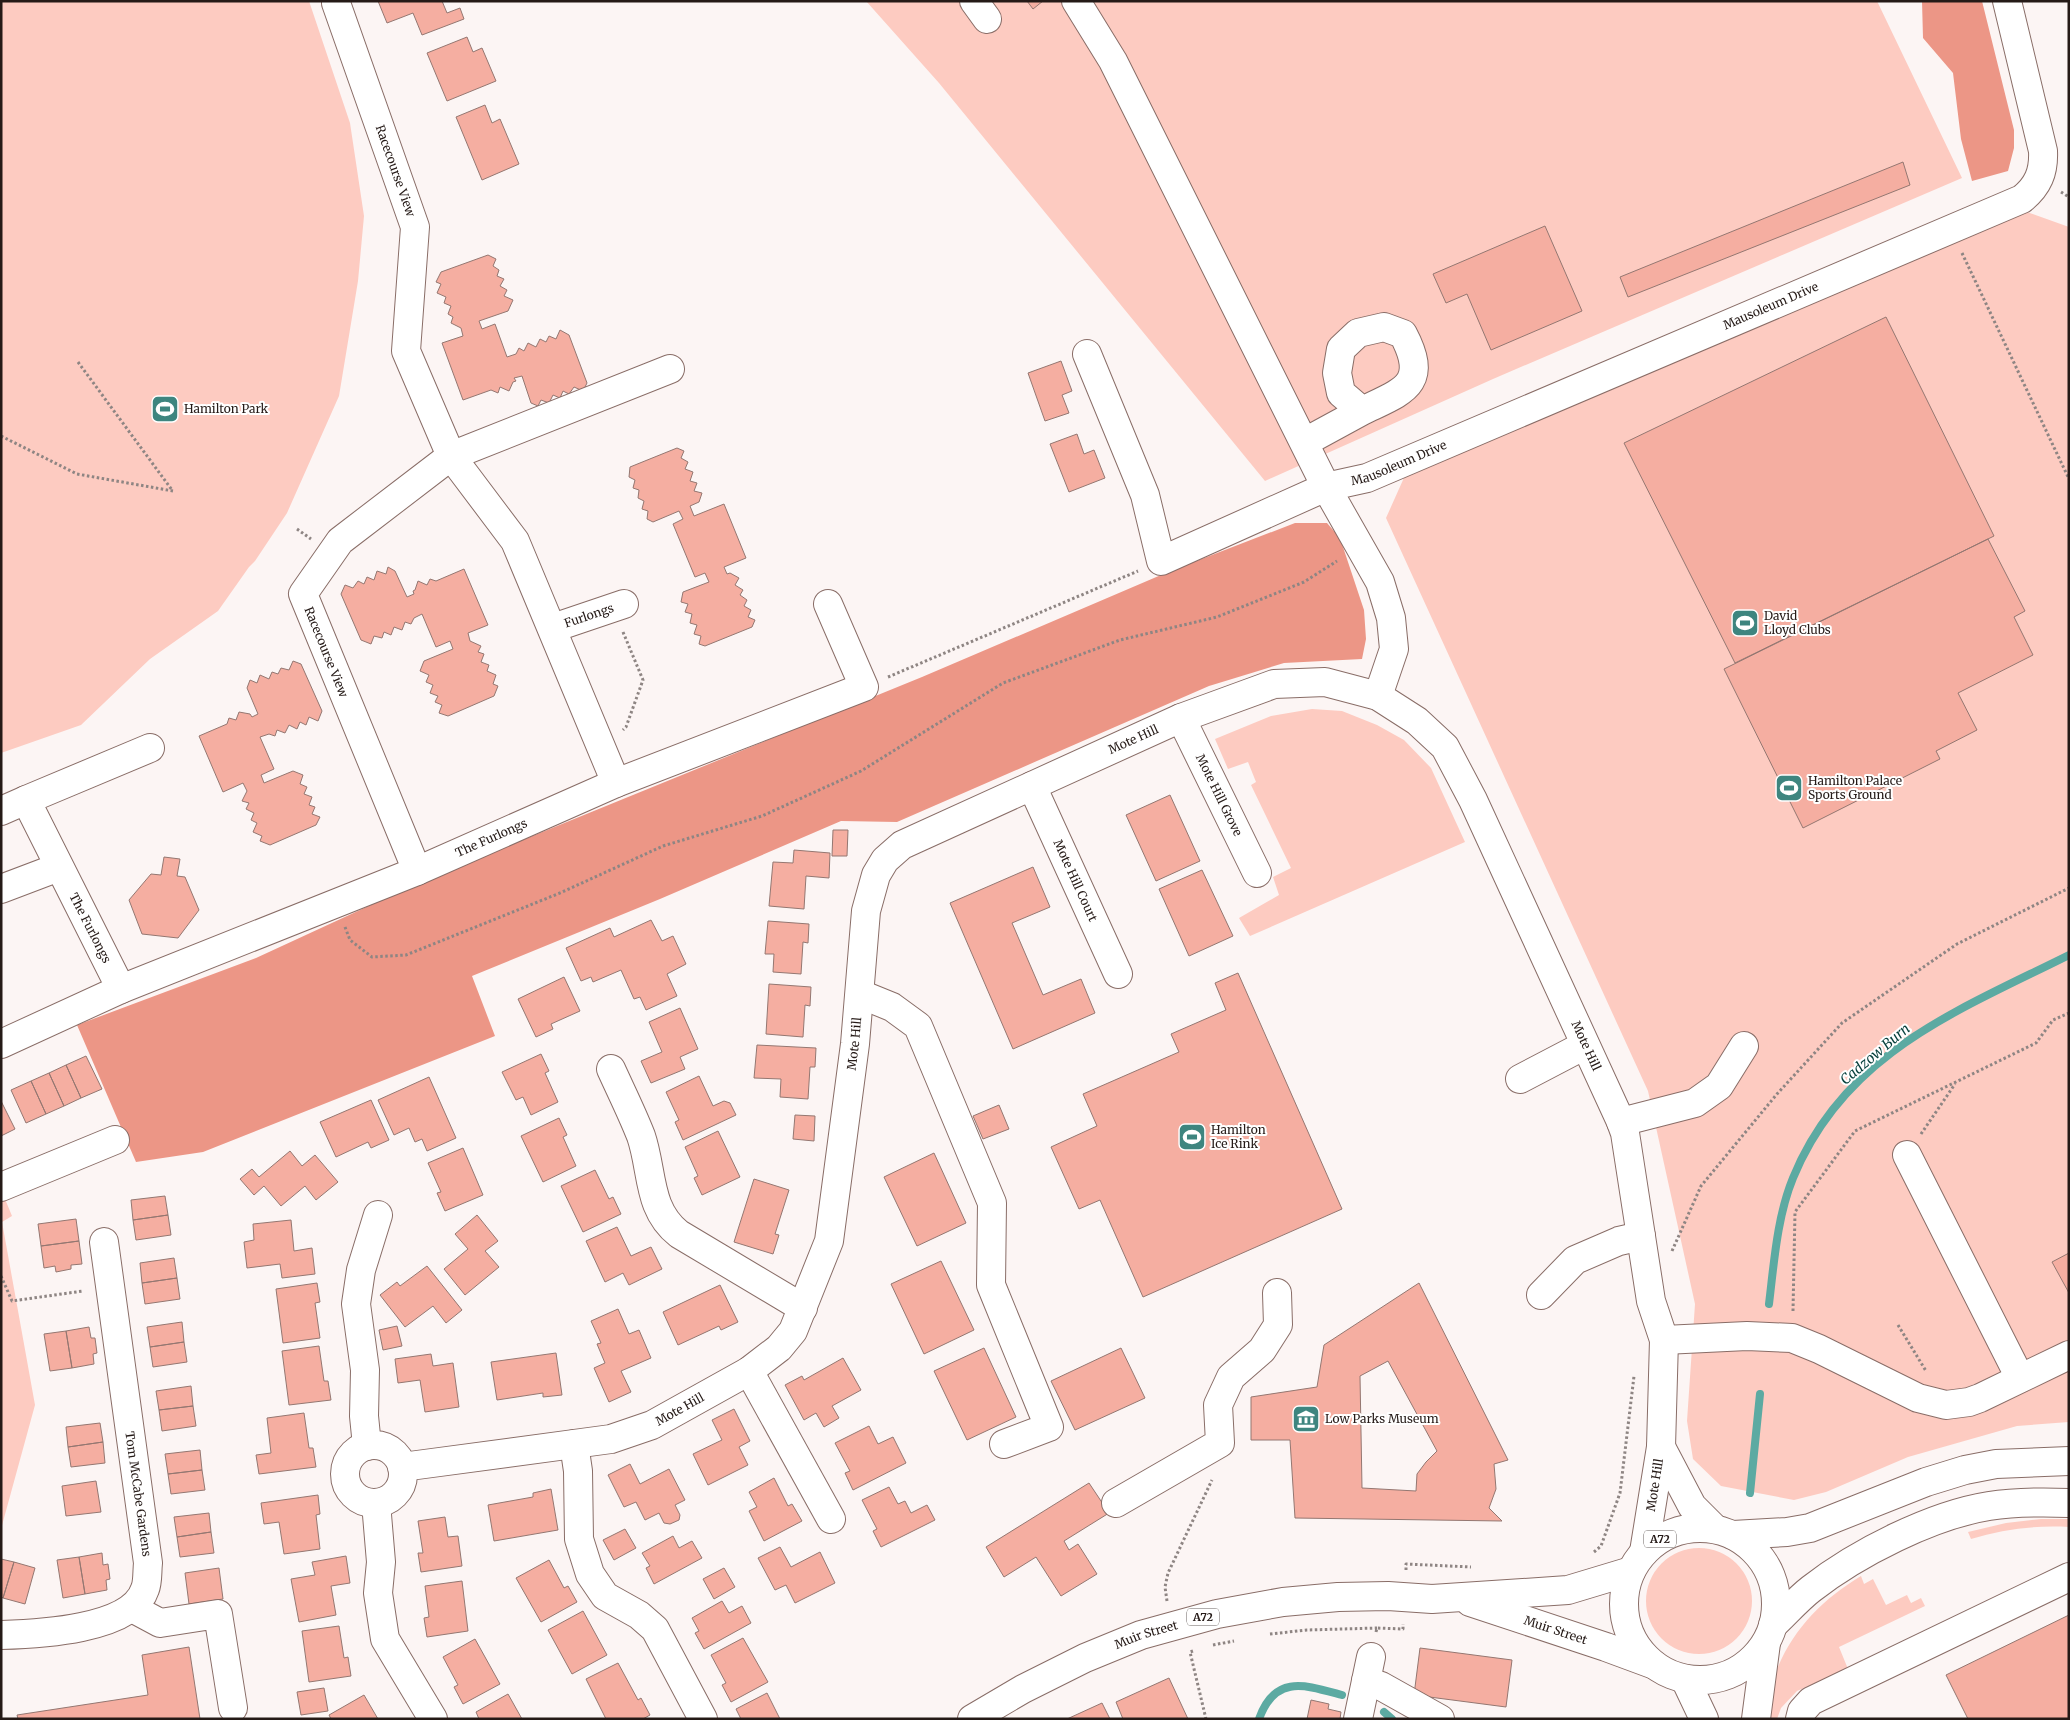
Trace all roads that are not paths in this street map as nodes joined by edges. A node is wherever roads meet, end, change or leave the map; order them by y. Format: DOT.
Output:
graph roads {
  1 [pos="1076,1"];
  2 [pos="2007,1"];
  3 [pos="336,3"];
  4 [pos="1087,354"];
  5 [pos="670,370"];
  6 [pos="1362,411"];
  7 [pos="1304,442"];
  8 [pos="451,456"];
  9 [pos="1326,487"];
  10 [pos="828,604"];
  11 [pos="618,606"];
  12 [pos="553,628"];
  13 [pos="1378,696"];
  14 [pos="1181,718"];
  15 [pos="150,748"];
  16 [pos="616,783"];
  17 [pos="1032,786"];
  18 [pos="26,800"];
  19 [pos="1,811"];
  20 [pos="59,867"];
  21 [pos="416,871"];
  22 [pos="1256,873"];
  23 [pos="1,889"];
  24 [pos="1118,974"];
  25 [pos="121,989"];
  26 [pos="860,994"];
  27 [pos="1,1044"];
  28 [pos="1584,1045"];
  29 [pos="1744,1046"];
  30 [pos="611,1069"];
  31 [pos="1520,1079"];
  32 [pos="1621,1122"];
  33 [pos="115,1140"];
  34 [pos="1907,1155"];
  35 [pos="1,1187"];
  36 [pos="378,1216"];
  37 [pos="1641,1236"];
  38 [pos="104,1242"];
  39 [pos="1277,1293"];
  40 [pos="1541,1294"];
  41 [pos="803,1308"];
  42 [pos="1664,1340"];
  43 [pos="2069,1355"];
  44 [pos="749,1371"];
  45 [pos="2020,1378"];
  46 [pos="574,1444"];
  47 [pos="1004,1444"];
  48 [pos="367,1446"];
  49 [pos="1661,1446"];
  50 [pos="2069,1460"];
  51 [pos="402,1467"];
  52 [pos="376,1503"];
  53 [pos="1116,1503"];
  54 [pos="2069,1503"];
  55 [pos="831,1519"];
  56 [pos="1724,1532"];
  57 [pos="1637,1562"];
  58 [pos="2069,1577"];
  59 [pos="1455,1598"];
  60 [pos="132,1608"];
  61 [pos="1770,1634"];
  62 [pos="1,1635"];
  63 [pos="1655,1666"];
  64 [pos="1685,1679"];
  65 [pos="233,1708"];
  66 [pos="433,1719"];
  67 [pos="703,1719"];
  68 [pos="972,1719"];
  69 [pos="1358,1719"];
  70 [pos="1440,1719"];
  71 [pos="1704,1719"];
  72 [pos="1756,1719"];
  73 [pos="1800,1719"];
  1 -- 7 [label="street"];
  2 -- 9 [label="street, Mausoleum Drive"];
  3 -- 8 [label="street, Racecourse View"];
  4 -- 9 [label="street"];
  5 -- 8 [label="street"];
  6 -- 7 [label="street"];
  7 -- 9 [label="street"];
  8 -- 12 [label="street, Racecourse View"];
  8 -- 21 [label="street, Racecourse View"];
  9 -- 13 [label="street"];
  10 -- 16 [label="street, The Furlongs"];
  11 -- 12 [label="street, Furlongs"];
  12 -- 16 [label="street, Racecourse View"];
  13 -- 14 [label="street, Mote Hill"];
  13 -- 28 [label="street, Mote Hill"];
  14 -- 17 [label="street, Mote Hill"];
  14 -- 22 [label="street, Mote Hill Grove"];
  15 -- 18 [label="street"];
  16 -- 21 [label="street, The Furlongs"];
  17 -- 24 [label="street, Mote Hill Court"];
  17 -- 26 [label="street, Mote Hill"];
  18 -- 19 [label="street"];
  18 -- 20 [label="street, The Furlongs"];
  20 -- 23 [label="street"];
  20 -- 25 [label="street, The Furlongs"];
  21 -- 25 [label="street, The Furlongs"];
  25 -- 27 [label="street, The Furlongs"];
  26 -- 41 [label="street, Mote Hill"];
  26 -- 47 [label="street"];
  28 -- 31 [label="street"];
  28 -- 32 [label="street, Mote Hill"];
  29 -- 32 [label="street"];
  30 -- 41 [label="street"];
  32 -- 37 [label="street, Mote Hill"];
  33 -- 35 [label="street"];
  34 -- 45 [label="street"];
  36 -- 48 [label="street"];
  37 -- 40 [label="street"];
  37 -- 42 [label="street, Mote Hill"];
  38 -- 60 [label="street, Tom McCabe Gardens"];
  39 -- 53 [label="street"];
  41 -- 44 [label="street, Mote Hill"];
  42 -- 45 [label="street"];
  42 -- 49 [label="street, Mote Hill"];
  43 -- 45 [label="street"];
  44 -- 46 [label="street, Mote Hill"];
  44 -- 55 [label="street"];
  46 -- 51 [label="street, Mote Hill"];
  46 -- 67 [label="street"];
  48 -- 51 [label="street"];
  48 -- 52 [label="street"];
  49 -- 56 [label="street, Mote Hill"];
  49 -- 57 [label="street, Mote Hill"];
  50 -- 56 [label="street, A72"];
  51 -- 52 [label="street"];
  52 -- 66 [label="street"];
  54 -- 61 [label="street, A72"];
  56 -- 57 [label="street, A72"];
  56 -- 61 [label="street"];
  57 -- 59 [label="street, Muir Street / A72"];
  57 -- 63 [label="street, A72"];
  58 -- 73 [label="street"];
  59 -- 63 [label="street, Muir Street / A72"];
  59 -- 68 [label="street, Muir Street / A72"];
  60 -- 62 [label="street"];
  60 -- 65 [label="street"];
  61 -- 64 [label="street, A72"];
  61 -- 72 [label="street"];
  63 -- 64 [label="street, A72"];
  64 -- 71 [label="street"];
  69 -- 70 [label="street"];
}
